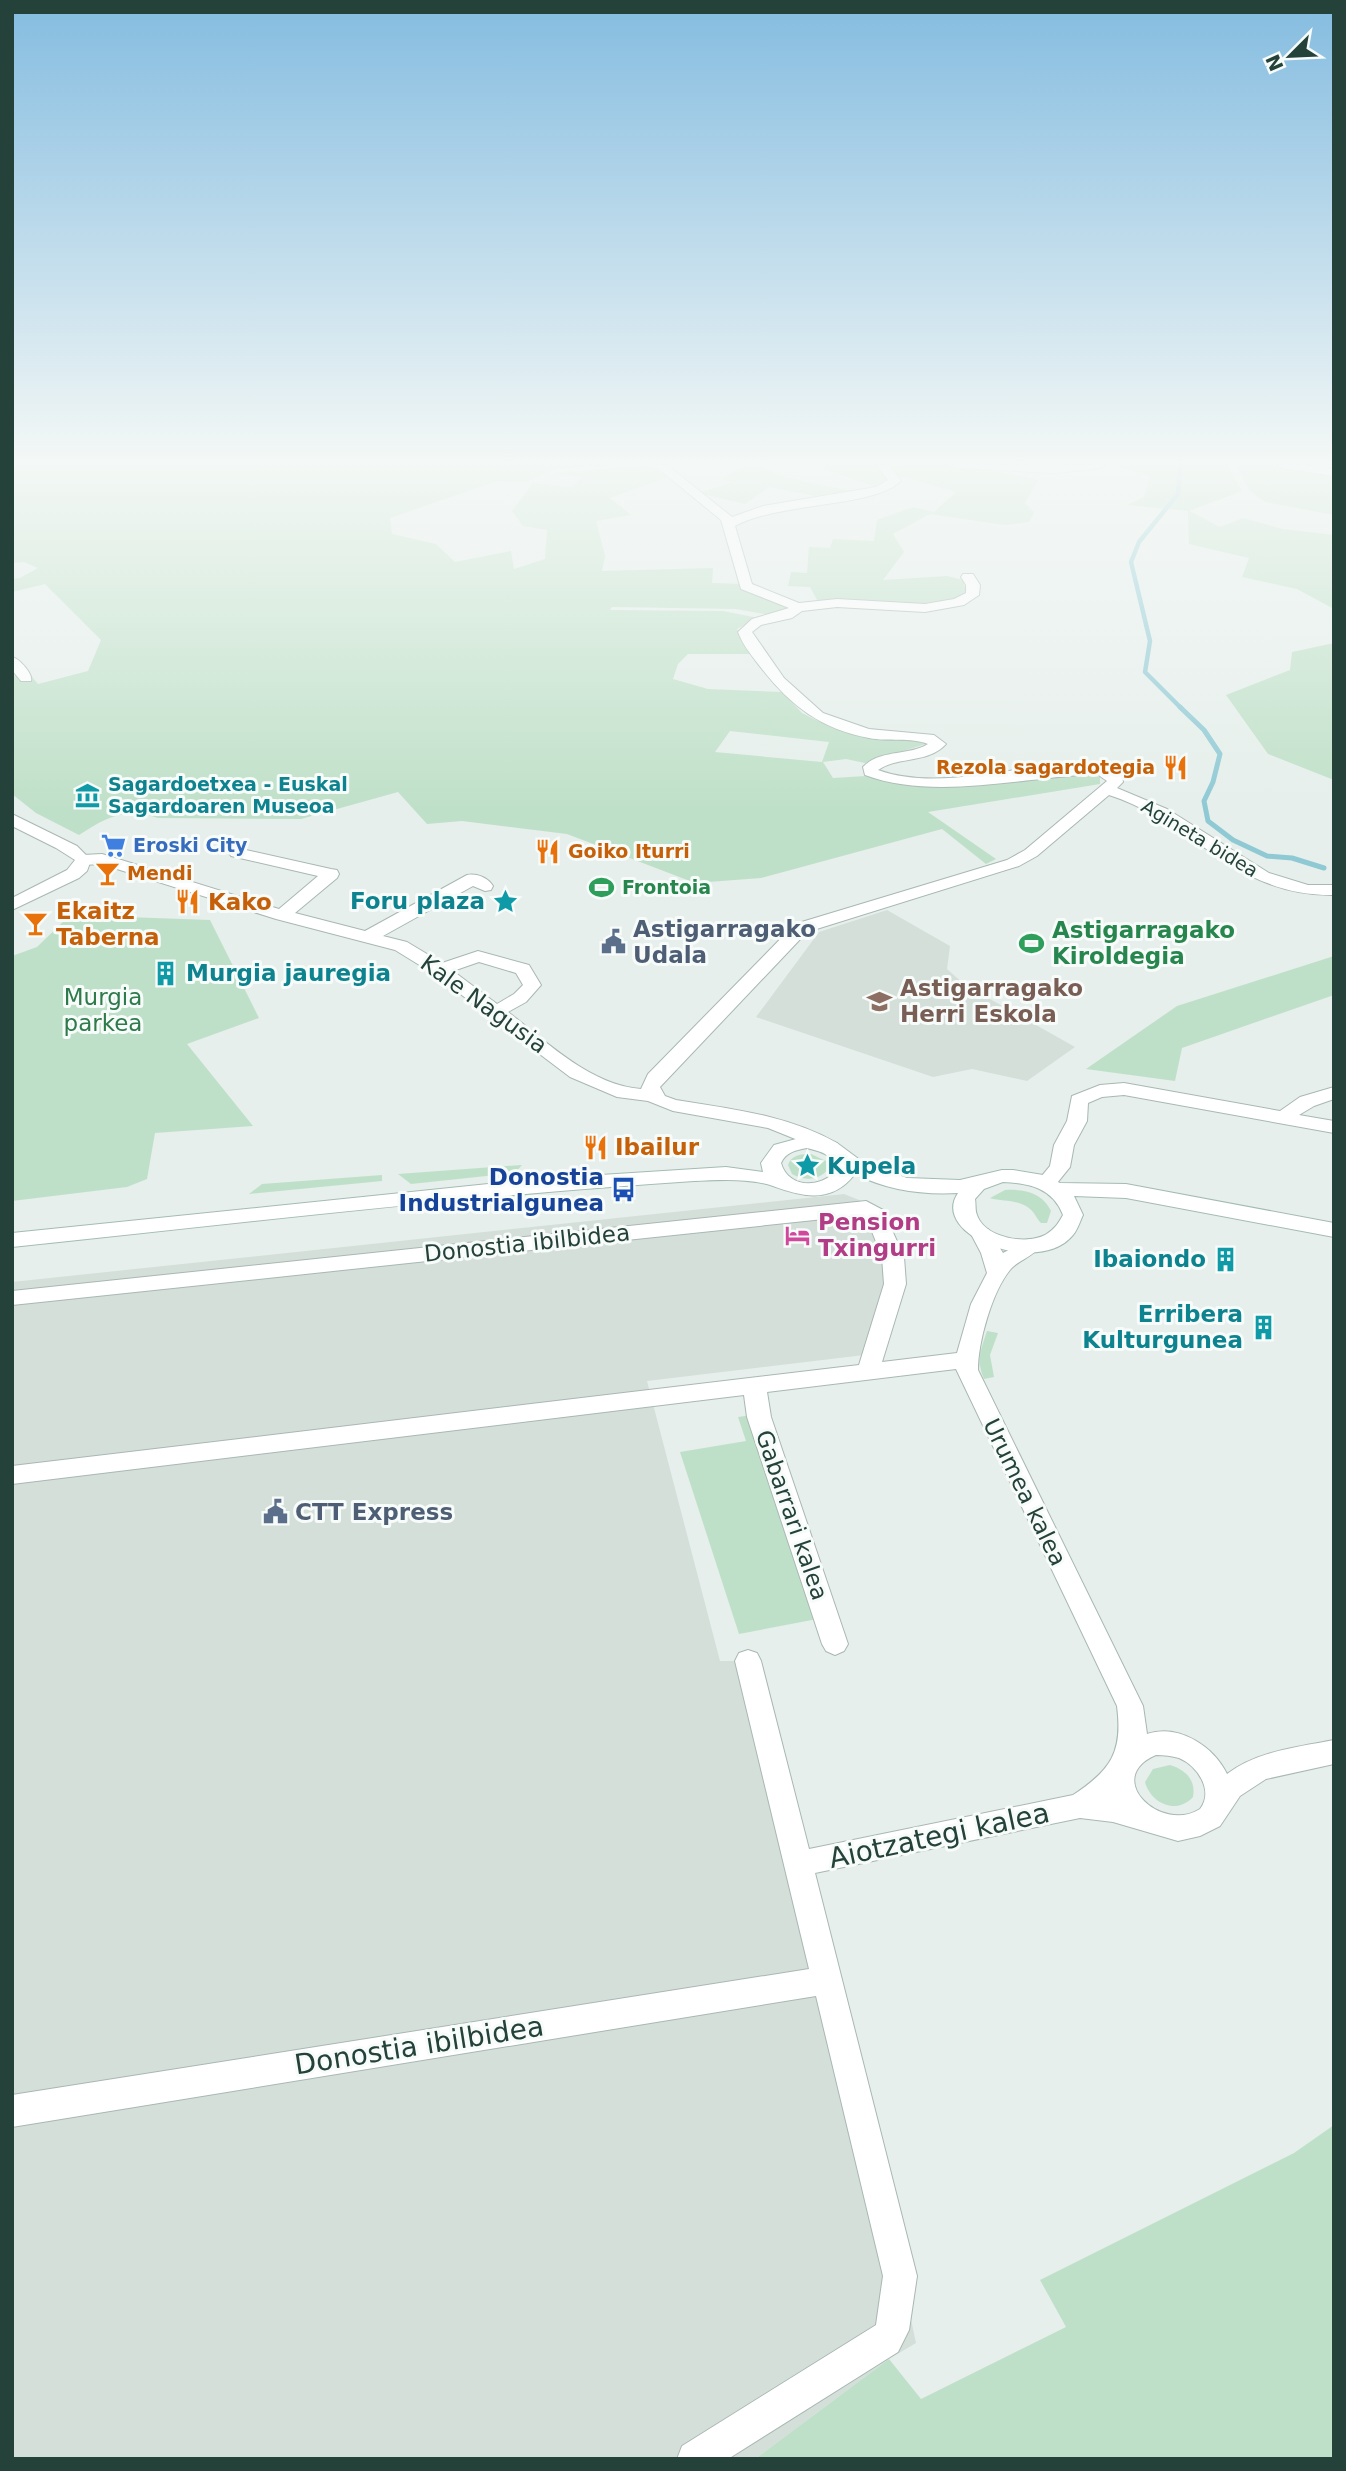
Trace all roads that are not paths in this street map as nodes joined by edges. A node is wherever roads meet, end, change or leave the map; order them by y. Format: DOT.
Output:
graph roads {
  1 [pos="744,580"];
  2 [pos="970,580"];
  3 [pos="798,607"];
  4 [pos="12,662"];
  5 [pos="26,678"];
  6 [pos="1107,790"];
  7 [pos="12,819"];
  8 [pos="237,853"];
  9 [pos="83,860"];
  10 [pos="485,886"];
  11 [pos="1334,890"];
  12 [pos="12,905"];
  13 [pos="282,915"];
  14 [pos="370,936"];
  15 [pos="440,971"];
  16 [pos="493,1012"];
  17 [pos="1334,1093"];
  18 [pos="653,1096"];
  19 [pos="1285,1118"];
  20 [pos="758,1120"];
  21 [pos="1334,1127"];
  22 [pos="837,1153"];
  23 [pos="775,1155"];
  24 [pos="726,1173"];
  25 [pos="879,1178"];
  26 [pos="780,1181"];
  27 [pos="835,1184"];
  28 [pos="978,1184"];
  29 [pos="921,1186"];
  30 [pos="1051,1186"];
  31 [pos="1126,1191"];
  32 [pos="965,1214"];
  33 [pos="1073,1215"];
  34 [pos="1334,1230"];
  35 [pos="981,1234"];
  36 [pos="12,1240"];
  37 [pos="1029,1246"];
  38 [pos="997,1272"];
  39 [pos="12,1298"];
  40 [pos="965,1360"];
  41 [pos="867,1371"];
  42 [pos="754,1385"];
  43 [pos="12,1475"];
  44 [pos="835,1644"];
  45 [pos="748,1661"];
  46 [pos="1130,1706"];
  47 [pos="1186,1750"];
  48 [pos="1334,1752"];
  49 [pos="1124,1765"];
  50 [pos="1256,1769"];
  51 [pos="1220,1800"];
  52 [pos="1080,1806"];
  53 [pos="1147,1821"];
  54 [pos="797,1864"];
  55 [pos="826,1980"];
  56 [pos="12,2111"];
  57 [pos="695,2459"];
  1 -- 3 [label="street"];
  2 -- 3 [label="street"];
  3 -- 6 [label="street"];
  4 -- 5 [label="street"];
  6 -- 11 [label="street, Agineta bidea"];
  6 -- 18 [label="street"];
  7 -- 9 [label="street"];
  8 -- 13 [label="street"];
  9 -- 12 [label="street"];
  9 -- 13 [label="street, Kale Nagusia"];
  10 -- 14 [label="street"];
  13 -- 14 [label="street, Kale Nagusia"];
  14 -- 15 [label="street, Kale Nagusia"];
  15 -- 16 [label="street, Kale Nagusia"];
  15 -- 16 [label="street"];
  16 -- 18 [label="street, Kale Nagusia"];
  17 -- 19 [label="street"];
  18 -- 20 [label="street, Kale Nagusia"];
  19 -- 21 [label="street"];
  19 -- 30 [label="street"];
  20 -- 22 [label="street, Kale Nagusia"];
  20 -- 23 [label="street"];
  22 -- 23 [label="street"];
  22 -- 25 [label="street, Kale Nagusia"];
  22 -- 27 [label="street"];
  23 -- 24 [label="street"];
  23 -- 26 [label="street"];
  24 -- 26 [label="street"];
  24 -- 36 [label="street"];
  25 -- 27 [label="street"];
  25 -- 29 [label="street"];
  26 -- 27 [label="street"];
  28 -- 29 [label="street"];
  28 -- 30 [label="street"];
  28 -- 32 [label="street"];
  29 -- 32 [label="street"];
  30 -- 31 [label="street"];
  30 -- 33 [label="street"];
  31 -- 33 [label="street"];
  31 -- 34 [label="street"];
  32 -- 35 [label="street"];
  33 -- 37 [label="street"];
  35 -- 37 [label="street"];
  35 -- 38 [label="street"];
  37 -- 38 [label="street"];
  38 -- 40 [label="street"];
  39 -- 41 [label="street, Donostia ibilbidea"];
  40 -- 41 [label="street"];
  40 -- 46 [label="street, Urumea kalea"];
  41 -- 42 [label="street"];
  42 -- 43 [label="street"];
  42 -- 44 [label="street, Gabarrari kalea"];
  45 -- 54 [label="street"];
  46 -- 47 [label="street, Urumea kalea"];
  46 -- 49 [label="street, Urumea kalea"];
  47 -- 49 [label="street"];
  47 -- 50 [label="street"];
  47 -- 51 [label="street"];
  48 -- 50 [label="street"];
  49 -- 52 [label="street, Aiotzategi kalea"];
  49 -- 53 [label="street"];
  50 -- 51 [label="street"];
  51 -- 53 [label="street"];
  52 -- 53 [label="street, Aiotzategi kalea"];
  52 -- 54 [label="street, Aiotzategi kalea"];
  54 -- 55 [label="street"];
  55 -- 56 [label="street, Donostia ibilbidea"];
  55 -- 57 [label="street"];
}
